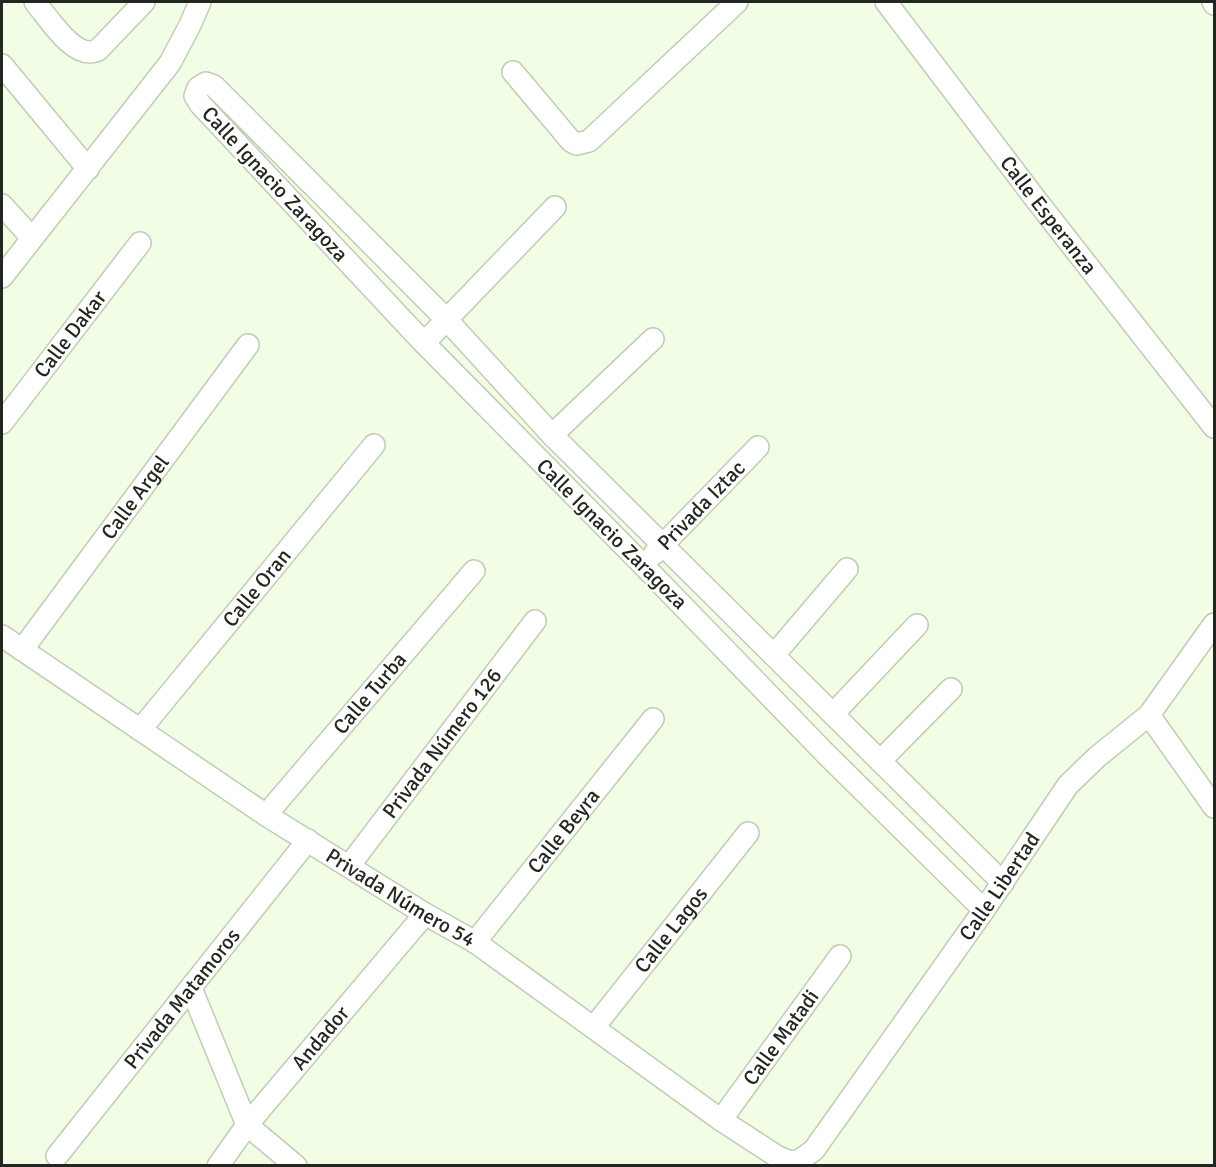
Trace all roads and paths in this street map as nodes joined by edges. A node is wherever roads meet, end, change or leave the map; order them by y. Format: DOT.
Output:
graph roads {
  1 [pos="35,2"];
  2 [pos="144,2"];
  3 [pos="200,2"];
  4 [pos="737,2"];
  5 [pos="886,2"];
  6 [pos="2,65"];
  7 [pos="513,72"];
  8 [pos="88,169"];
  9 [pos="2,205"];
  10 [pos="555,207"];
  11 [pos="32,238"];
  12 [pos="140,243"];
  13 [pos="2,277"];
  14 [pos="447,320"];
  15 [pos="653,339"];
  16 [pos="423,344"];
  17 [pos="249,345"];
  18 [pos="2,423"];
  19 [pos="1215,426"];
  20 [pos="552,435"];
  21 [pos="374,445"];
  22 [pos="758,447"];
  23 [pos="663,544"];
  24 [pos="643,565"];
  25 [pos="847,569"];
  26 [pos="474,571"];
  27 [pos="535,621"];
  28 [pos="1215,624"];
  29 [pos="917,625"];
  30 [pos="2,636"];
  31 [pos="22,650"];
  32 [pos="774,655"];
  33 [pos="951,689"];
  34 [pos="833,714"];
  35 [pos="1149,715"];
  36 [pos="653,719"];
  37 [pos="140,730"];
  38 [pos="880,761"];
  39 [pos="1215,807"];
  40 [pos="266,815"];
  41 [pos="945,824"];
  42 [pos="748,833"];
  43 [pos="308,840"];
  44 [pos="922,849"];
  45 [pos="349,866"];
  46 [pos="1003,883"];
  47 [pos="984,910"];
  48 [pos="425,915"];
  49 [pos="475,942"];
  50 [pos="840,956"];
  51 [pos="191,988"];
  52 [pos="594,1027"];
  53 [pos="721,1120"];
  54 [pos="247,1125"];
  55 [pos="57,1156"];
  56 [pos="797,1162"];
  57 [pos="218,1166"];
  58 [pos="296,1166"];
  1 -- 2 [label="street"];
  3 -- 8 [label="street"];
  4 -- 7 [label="street"];
  5 -- 19 [label="street, Calle Esperanza"];
  6 -- 8 [label="street"];
  8 -- 11 [label="street"];
  9 -- 11 [label="street"];
  10 -- 14 [label="street"];
  11 -- 13 [label="street"];
  12 -- 18 [label="street, Calle Dakar"];
  14 -- 16 [label="street"];
  14 -- 16 [label="street, Calle Ignacio Zaragoza"];
  14 -- 20 [label="street, Calle Ignacio Zaragoza"];
  15 -- 20 [label="street"];
  16 -- 24 [label="street, Calle Ignacio Zaragoza"];
  17 -- 31 [label="street, Calle Argel"];
  20 -- 23 [label="street, Calle Ignacio Zaragoza"];
  21 -- 37 [label="street, Calle Oran"];
  22 -- 23 [label="street, Privada Iztac"];
  23 -- 24 [label="street, Privada Iztac"];
  23 -- 32 [label="street, Calle Ignacio Zaragoza"];
  24 -- 44 [label="street, Calle Ignacio Zaragoza"];
  25 -- 32 [label="street"];
  26 -- 40 [label="street, Calle Turba"];
  27 -- 45 [label="street, Privada Número 126"];
  28 -- 35 [label="street, Calle Libertad"];
  29 -- 34 [label="street"];
  30 -- 31 [label="street, Privada Número 54"];
  31 -- 37 [label="street, Privada Número 54"];
  32 -- 34 [label="street, Calle Ignacio Zaragoza"];
  33 -- 38 [label="street"];
  34 -- 38 [label="street, Calle Ignacio Zaragoza"];
  35 -- 39 [label="street"];
  35 -- 46 [label="street, Calle Libertad"];
  36 -- 49 [label="street, Calle Beyra"];
  37 -- 40 [label="street, Privada Número 54"];
  38 -- 41 [label="street, Calle Ignacio Zaragoza"];
  40 -- 43 [label="street, Privada Número 54"];
  41 -- 44 [label="street"];
  41 -- 46 [label="street, Calle Ignacio Zaragoza"];
  42 -- 52 [label="street, Calle Lagos"];
  43 -- 45 [label="street, Privada Número 54"];
  43 -- 51 [label="street, Privada Matamoros"];
  44 -- 47 [label="street, Calle Ignacio Zaragoza"];
  45 -- 48 [label="street, Privada Número 54"];
  46 -- 47 [label="street, Calle Libertad"];
  47 -- 56 [label="street, Calle Libertad"];
  48 -- 49 [label="street, Privada Número 54"];
  48 -- 54 [label="street, Andador"];
  49 -- 52 [label="street, Privada Número 54"];
  50 -- 53 [label="street, Calle Matadi"];
  51 -- 54 [label="street"];
  51 -- 55 [label="street, Privada Matamoros"];
  52 -- 53 [label="street, Privada Número 54"];
  53 -- 56 [label="street, Privada Número 54"];
  54 -- 57 [label="street, Andador"];
  54 -- 58 [label="street"];
}
